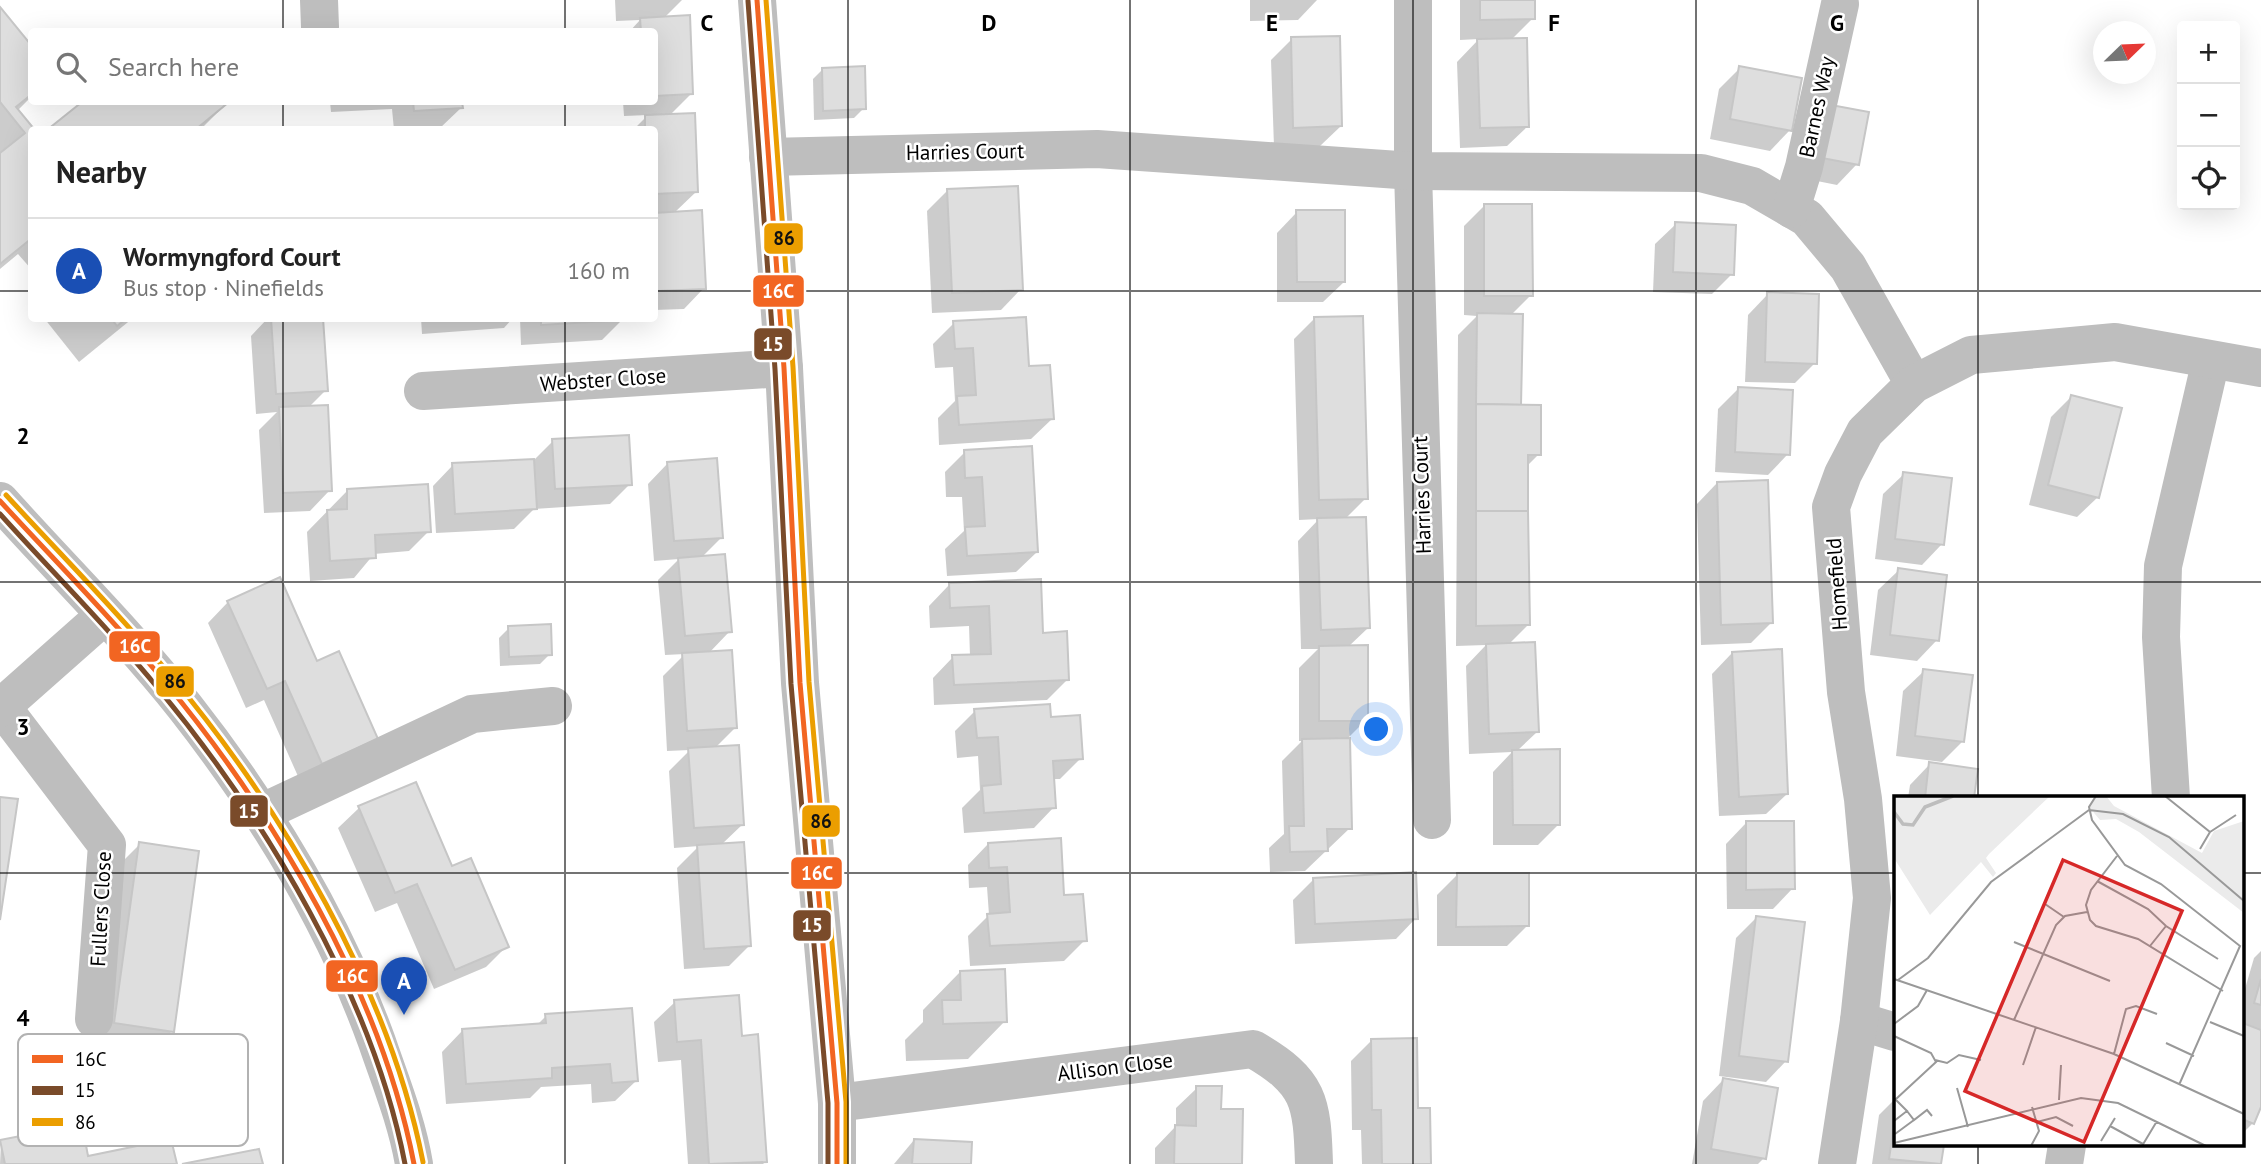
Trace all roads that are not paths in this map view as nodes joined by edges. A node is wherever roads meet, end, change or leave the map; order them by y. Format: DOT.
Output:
graph roads {
  1 [pos="757,0"];
  2 [pos="1413,0"];
  3 [pos="1840,4"];
  4 [pos="768,157"];
  5 [pos="1413,171"];
  6 [pos="1791,209"];
  7 [pos="2211,359"];
  8 [pos="2261,368"];
  9 [pos="784,369"];
  10 [pos="1914,384"];
  11 [pos="422,391"];
  12 [pos="0,501"];
  13 [pos="104,616"];
  14 [pos="553,706"];
  15 [pos="1,708"];
  16 [pos="2171,796"];
  17 [pos="261,813"];
  18 [pos="1432,820"];
  19 [pos="93,1019"];
  20 [pos="1859,1021"];
  21 [pos="1894,1032"];
  22 [pos="837,1103"];
  23 [pos="2067,1146"];
  24 [pos="414,1164"];
  25 [pos="837,1164"];
  26 [pos="1314,1164"];
  27 [pos="1837,1164"];
  28 [pos="2064,1164"];
  1 -- 4 [label="street"];
  2 -- 5 [label="street, Harries Court"];
  3 -- 6 [label="street, Barnes Way"];
  4 -- 5 [label="street, Harries Court"];
  4 -- 9 [label="street"];
  5 -- 6 [label="street, Harries Court"];
  5 -- 18 [label="street, Harries Court"];
  6 -- 10 [label="street, Harries Court"];
  7 -- 8 [label="street, Homefield"];
  7 -- 10 [label="street, Homefield"];
  7 -- 16 [label="street"];
  9 -- 11 [label="street, Webster Close"];
  9 -- 22 [label="street"];
  10 -- 20 [label="street, Homefield"];
  12 -- 13 [label="street"];
  13 -- 15 [label="street, Fullers Close"];
  13 -- 17 [label="street"];
  14 -- 17 [label="street"];
  15 -- 19 [label="street, Fullers Close"];
  17 -- 24 [label="street"];
  20 -- 21 [label="street"];
  20 -- 27 [label="street, Homefield"];
  22 -- 25 [label="street"];
  22 -- 26 [label="street, Allison Close"];
  23 -- 28 [label="street"];
}
